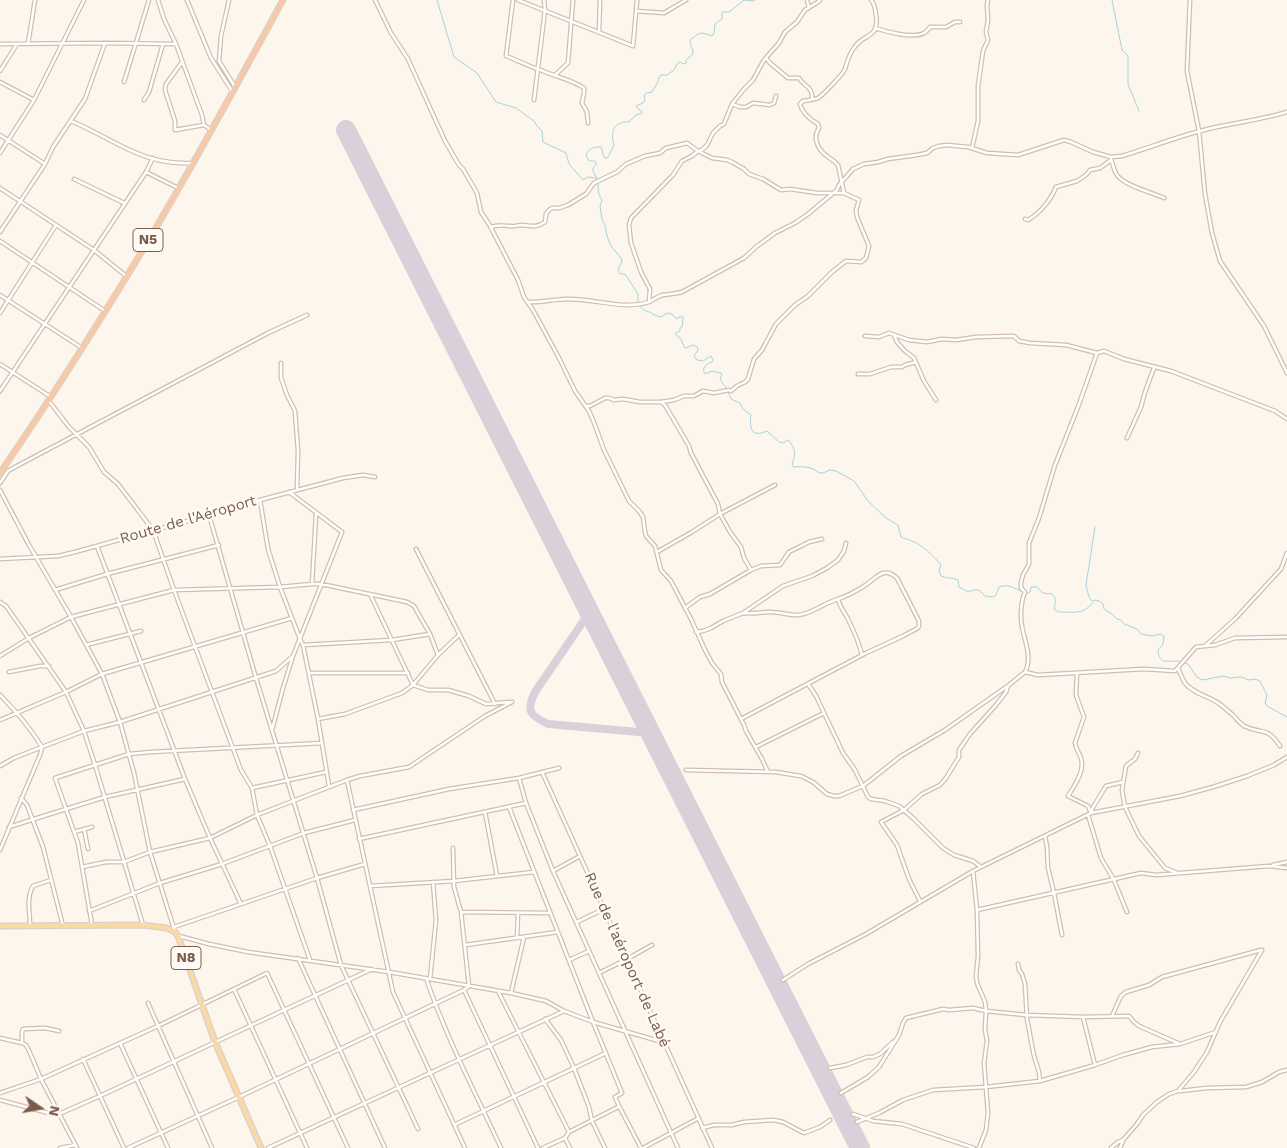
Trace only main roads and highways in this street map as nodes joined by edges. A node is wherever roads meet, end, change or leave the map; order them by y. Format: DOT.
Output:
graph roads {
  1 [pos="283,0"];
  2 [pos="0,473"];
  3 [pos="0,926"];
  4 [pos="261,1148"];
  1 -- 2 [label="highway, N5"];
  3 -- 4 [label="main road, N8"];
}
